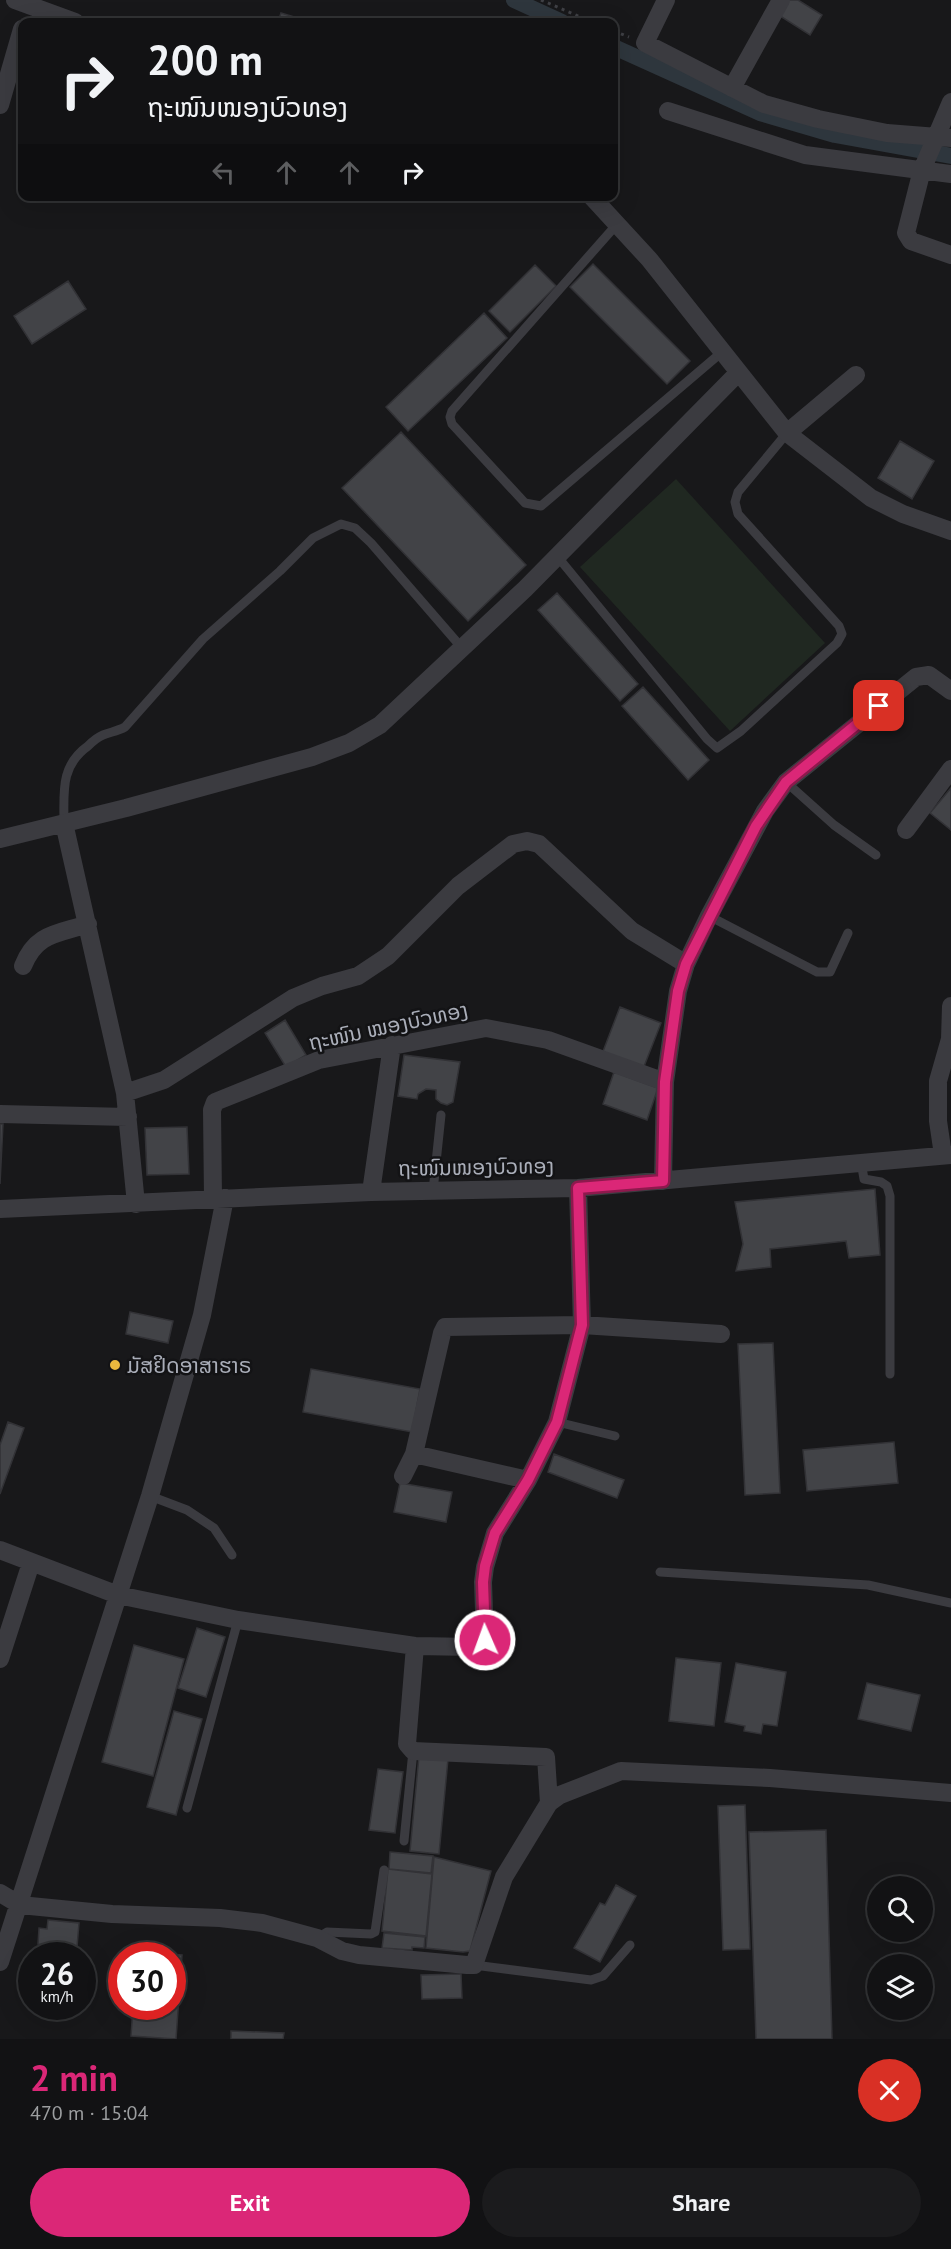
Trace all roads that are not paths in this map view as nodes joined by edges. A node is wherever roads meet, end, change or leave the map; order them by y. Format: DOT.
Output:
graph roads {
  1 [pos="666,0"];
  2 [pos="781,0"];
  3 [pos="23,10"];
  4 [pos="58,18"];
  5 [pos="18,43"];
  6 [pos="732,88"];
  7 [pos="951,102"];
  8 [pos="0,105"];
  9 [pos="668,111"];
  10 [pos="940,140"];
  11 [pos="924,167"];
  12 [pos="951,174"];
  13 [pos="596,201"];
  14 [pos="618,223"];
  15 [pos="951,255"];
  16 [pos="722,352"];
  17 [pos="738,373"];
  18 [pos="856,375"];
  19 [pos="787,433"];
  20 [pos="951,531"];
  21 [pos="557,556"];
  22 [pos="462,648"];
  23 [pos="951,691"];
  24 [pos="951,769"];
  25 [pos="786,782"];
  26 [pos="64,823"];
  27 [pos="906,830"];
  28 [pos="0,839"];
  29 [pos="876,855"];
  30 [pos="709,916"];
  31 [pos="88,924"];
  32 [pos="848,933"];
  33 [pos="686,964"];
  34 [pos="23,966"];
  35 [pos="951,1006"];
  36 [pos="392,1045"];
  37 [pos="665,1082"];
  38 [pos="125,1093"];
  39 [pos="0,1114"];
  40 [pos="441,1115"];
  41 [pos="128,1117"];
  42 [pos="947,1155"];
  43 [pos="861,1162"];
  44 [pos="663,1181"];
  45 [pos="578,1188"];
  46 [pos="434,1191"];
  47 [pos="371,1192"];
  48 [pos="219,1198"];
  49 [pos="136,1204"];
  50 [pos="0,1209"];
  51 [pos="582,1325"];
  52 [pos="721,1334"];
  53 [pos="890,1374"];
  54 [pos="557,1422"];
  55 [pos="615,1436"];
  56 [pos="414,1454"];
  57 [pos="403,1476"];
  58 [pos="528,1480"];
  59 [pos="150,1496"];
  60 [pos="0,1550"];
  61 [pos="232,1555"];
  62 [pos="31,1563"];
  63 [pos="660,1572"];
  64 [pos="118,1595"];
  65 [pos="951,1603"];
  66 [pos="238,1620"];
  67 [pos="415,1646"];
  68 [pos="0,1659"];
  69 [pos="413,1751"];
  70 [pos="951,1793"];
  71 [pos="549,1803"];
  72 [pos="187,1808"];
  73 [pos="404,1841"];
  74 [pos="384,1870"];
  75 [pos="0,1893"];
  76 [pos="20,1905"];
  77 [pos="316,1938"];
  78 [pos="630,1945"];
  79 [pos="0,1962"];
  80 [pos="474,1965"];
  1 -- 6 [label="street"];
  2 -- 6 [label="street"];
  3 -- 4 [label="street"];
  5 -- 8 [label="street"];
  6 -- 10 [label="street"];
  7 -- 10 [label="street"];
  9 -- 11 [label="street"];
  10 -- 11 [label="street"];
  11 -- 12 [label="street"];
  11 -- 15 [label="street"];
  13 -- 14 [label="street"];
  14 -- 16 [label="street"];
  14 -- 16 [label="lane"];
  16 -- 17 [label="street"];
  17 -- 19 [label="street"];
  17 -- 21 [label="street"];
  18 -- 19 [label="street"];
  19 -- 20 [label="street"];
  19 -- 21 [label="lane"];
  21 -- 22 [label="street"];
  22 -- 26 [label="street"];
  22 -- 26 [label="lane"];
  23 -- 25 [label="street"];
  24 -- 27 [label="street"];
  25 -- 29 [label="lane"];
  25 -- 30 [label="street"];
  26 -- 28 [label="street"];
  26 -- 31 [label="street"];
  30 -- 32 [label="lane"];
  30 -- 33 [label="street"];
  31 -- 34 [label="street"];
  31 -- 38 [label="street"];
  33 -- 37 [label="street"];
  33 -- 38 [label="street"];
  35 -- 42 [label="street"];
  36 -- 37 [label="street, ຖະໜົນ ໝອງບົວທອງ"];
  36 -- 47 [label="street"];
  36 -- 48 [label="street, ຖະໜົນ ໝອງບົວທອງ"];
  37 -- 44 [label="street"];
  38 -- 41 [label="street"];
  39 -- 41 [label="street"];
  40 -- 46 [label="lane"];
  41 -- 49 [label="street"];
  42 -- 43 [label="street, ຖະໜົນໜອງບົວທອງ"];
  43 -- 44 [label="street, ຖະໜົນໜອງບົວທອງ"];
  43 -- 53 [label="lane"];
  44 -- 45 [label="street, ຖະໜົນໜອງບົວທອງ"];
  45 -- 46 [label="street, ຖະໜົນໜອງບົວທອງ"];
  45 -- 51 [label="street"];
  46 -- 47 [label="street, ຖະໜົນໜອງບົວທອງ"];
  47 -- 48 [label="street, ຖະໜົນໜອງບົວທອງ"];
  48 -- 49 [label="street, ຖະໜົນໜອງບົວທອງ"];
  48 -- 59 [label="street"];
  49 -- 50 [label="street, ຖະໜົນໜອງບົວທອງ"];
  51 -- 52 [label="street"];
  51 -- 54 [label="street"];
  51 -- 56 [label="street"];
  54 -- 55 [label="lane"];
  54 -- 58 [label="street"];
  56 -- 57 [label="street"];
  56 -- 58 [label="street"];
  58 -- 67 [label="street"];
  59 -- 61 [label="lane"];
  59 -- 64 [label="street"];
  60 -- 62 [label="street"];
  62 -- 64 [label="street"];
  62 -- 68 [label="street"];
  63 -- 65 [label="lane"];
  64 -- 66 [label="street"];
  64 -- 76 [label="street"];
  66 -- 67 [label="street"];
  66 -- 72 [label="lane"];
  67 -- 69 [label="street"];
  69 -- 71 [label="street"];
  69 -- 73 [label="lane"];
  70 -- 71 [label="street"];
  71 -- 80 [label="street"];
  74 -- 77 [label="lane"];
  75 -- 76 [label="street"];
  76 -- 77 [label="street"];
  76 -- 79 [label="street"];
  77 -- 80 [label="street"];
  78 -- 80 [label="lane"];
}
